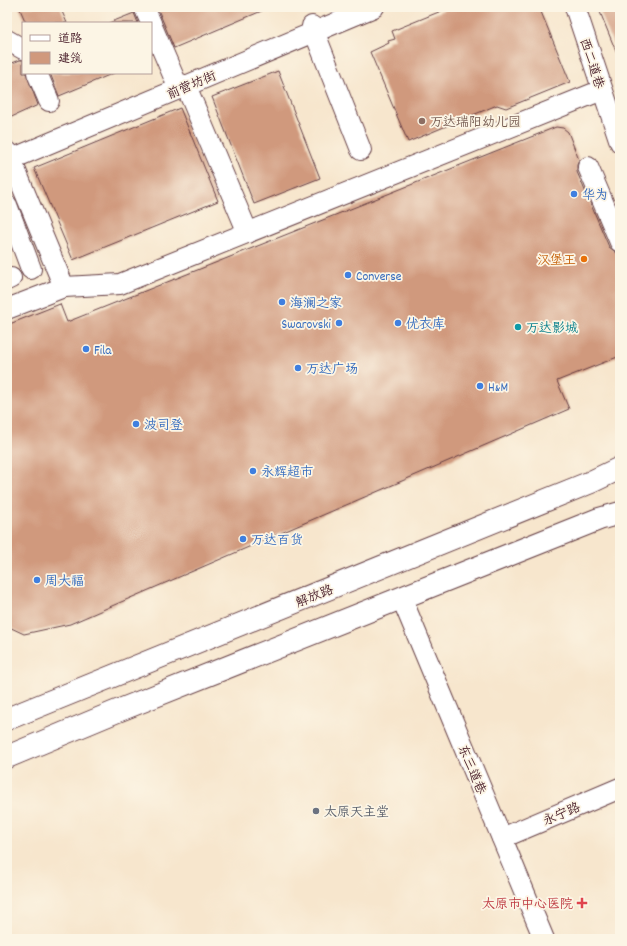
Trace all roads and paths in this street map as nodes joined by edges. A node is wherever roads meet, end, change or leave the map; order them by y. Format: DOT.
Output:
graph roads {
  1 [pos="144,7"];
  2 [pos="358,7"];
  3 [pos="374,7"];
  4 [pos="574,7"];
  5 [pos="150,22"];
  6 [pos="152,26"];
  7 [pos="313,29"];
  8 [pos="7,40"];
  9 [pos="22,48"];
  10 [pos="37,74"];
  11 [pos="181,84"];
  12 [pos="602,90"];
  13 [pos="49,101"];
  14 [pos="620,142"];
  15 [pos="361,150"];
  16 [pos="8,157"];
  17 [pos="588,167"];
  18 [pos="7,205"];
  19 [pos="248,233"];
  20 [pos="620,242"];
  21 [pos="31,269"];
  22 [pos="64,287"];
  23 [pos="7,309"];
  24 [pos="620,468"];
  25 [pos="620,473"];
  26 [pos="592,482"];
  27 [pos="620,510"];
  28 [pos="620,513"];
  29 [pos="599,519"];
  30 [pos="402,598"];
  31 [pos="7,719"];
  32 [pos="7,757"];
  33 [pos="620,788"];
  34 [pos="502,838"];
  35 [pos="544,939"];
  1 -- 5 [label="street"];
  2 -- 7 [label="street, 前营坊街"];
  3 -- 7 [label="street, 前营坊街"];
  4 -- 12 [label="street, 西二道巷"];
  6 -- 11 [label="street"];
  7 -- 11 [label="street, 前营坊街"];
  7 -- 15 [label="street"];
  8 -- 9 [label="street"];
  10 -- 13 [label="street"];
  11 -- 16 [label="street, 前营坊街"];
  11 -- 19 [label="street"];
  12 -- 14 [label="street, 西二道巷"];
  12 -- 19 [label="street"];
  16 -- 22 [label="street"];
  17 -- 20 [label="street"];
  18 -- 21 [label="street"];
  19 -- 22 [label="street"];
  22 -- 23 [label="street"];
  24 -- 26 [label="main road, 解放路"];
  25 -- 26 [label="main road"];
  26 -- 31 [label="main road, 解放路"];
  27 -- 29 [label="main road"];
  28 -- 29 [label="main road"];
  29 -- 30 [label="main road"];
  30 -- 32 [label="main road"];
  30 -- 34 [label="street, 东三道巷"];
  33 -- 34 [label="street, 永宁路"];
  34 -- 35 [label="street, 东三道巷"];
}
